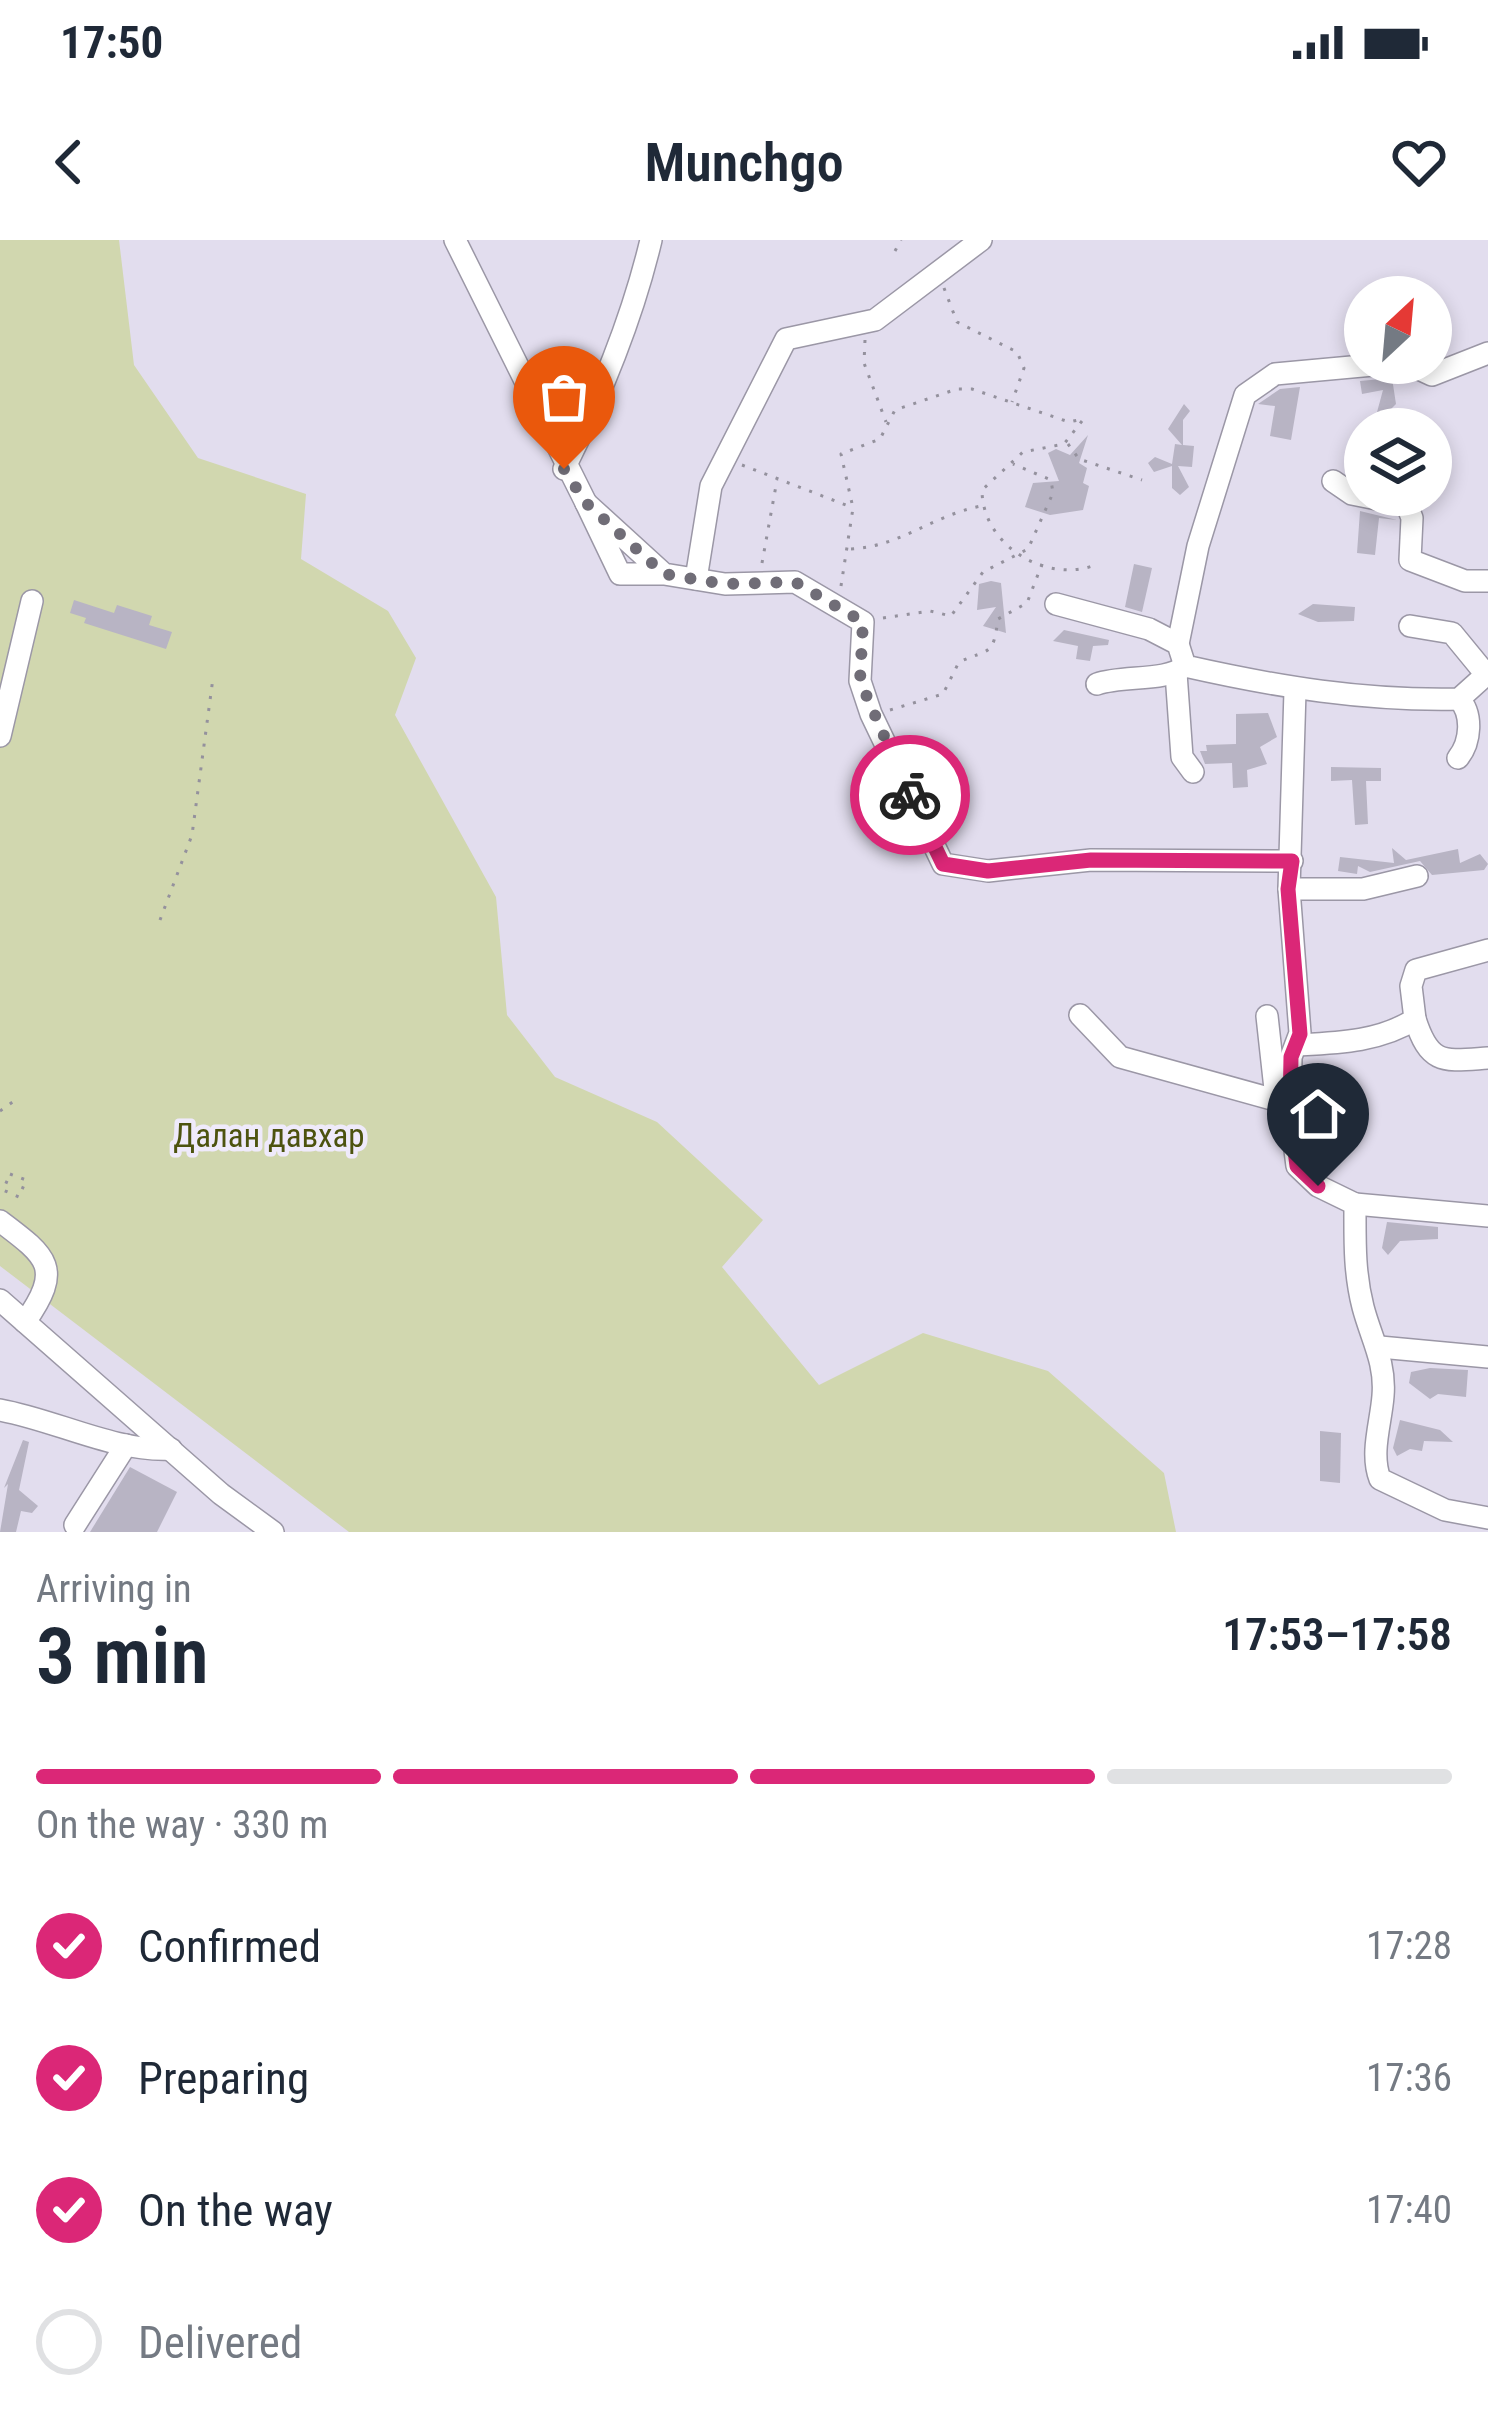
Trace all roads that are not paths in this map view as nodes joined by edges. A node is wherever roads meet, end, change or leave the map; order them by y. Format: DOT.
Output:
graph roads {
  1 [pos="455,240"];
  2 [pos="651,240"];
  3 [pos="981,240"];
  4 [pos="1488,353"];
  5 [pos="1452,367"];
  6 [pos="1344,368"];
  7 [pos="564,469"];
  8 [pos="1333,481"];
  9 [pos="696,579"];
  10 [pos="1488,581"];
  11 [pos="32,601"];
  12 [pos="1056,604"];
  13 [pos="1410,626"];
  14 [pos="1180,661"];
  15 [pos="1486,672"];
  16 [pos="1097,684"];
  17 [pos="1294,691"];
  18 [pos="1459,699"];
  19 [pos="0,736"];
  20 [pos="1458,758"];
  21 [pos="1193,772"];
  22 [pos="1292,861"];
  23 [pos="1417,876"];
  24 [pos="1288,889"];
  25 [pos="1488,950"];
  26 [pos="1080,1016"];
  27 [pos="1267,1016"];
  28 [pos="1415,1019"];
  29 [pos="1296,1045"];
  30 [pos="1488,1058"];
  31 [pos="1283,1101"];
  32 [pos="1355,1204"];
  33 [pos="1488,1216"];
  34 [pos="0,1221"];
  35 [pos="0,1300"];
  36 [pos="25,1322"];
  37 [pos="1380,1347"];
  38 [pos="1488,1357"];
  39 [pos="0,1410"];
  40 [pos="126,1445"];
  41 [pos="170,1449"];
  42 [pos="1488,1518"];
  43 [pos="1443,1521"];
  44 [pos="75,1525"];
  45 [pos="273,1532"];
  1 -- 7 [label="street"];
  2 -- 7 [label="street"];
  3 -- 9 [label="street"];
  4 -- 5 [label="street"];
  6 -- 14 [label="street"];
  7 -- 9 [label="street"];
  8 -- 10 [label="street"];
  9 -- 22 [label="street"];
  11 -- 19 [label="street"];
  12 -- 14 [label="street"];
  13 -- 15 [label="street"];
  14 -- 16 [label="street"];
  14 -- 17 [label="street"];
  14 -- 21 [label="street"];
  15 -- 18 [label="street"];
  17 -- 18 [label="street"];
  17 -- 22 [label="street"];
  18 -- 20 [label="street"];
  22 -- 24 [label="street"];
  23 -- 24 [label="street"];
  24 -- 29 [label="street"];
  25 -- 28 [label="street"];
  26 -- 31 [label="street"];
  27 -- 31 [label="street"];
  28 -- 29 [label="street"];
  28 -- 30 [label="street"];
  29 -- 31 [label="street"];
  31 -- 32 [label="street"];
  32 -- 33 [label="street"];
  32 -- 37 [label="street"];
  34 -- 36 [label="street"];
  35 -- 36 [label="street"];
  36 -- 41 [label="street"];
  37 -- 38 [label="street"];
  37 -- 43 [label="street"];
  39 -- 40 [label="street"];
  40 -- 41 [label="street"];
  40 -- 44 [label="street"];
  41 -- 45 [label="street"];
  42 -- 43 [label="street"];
}
